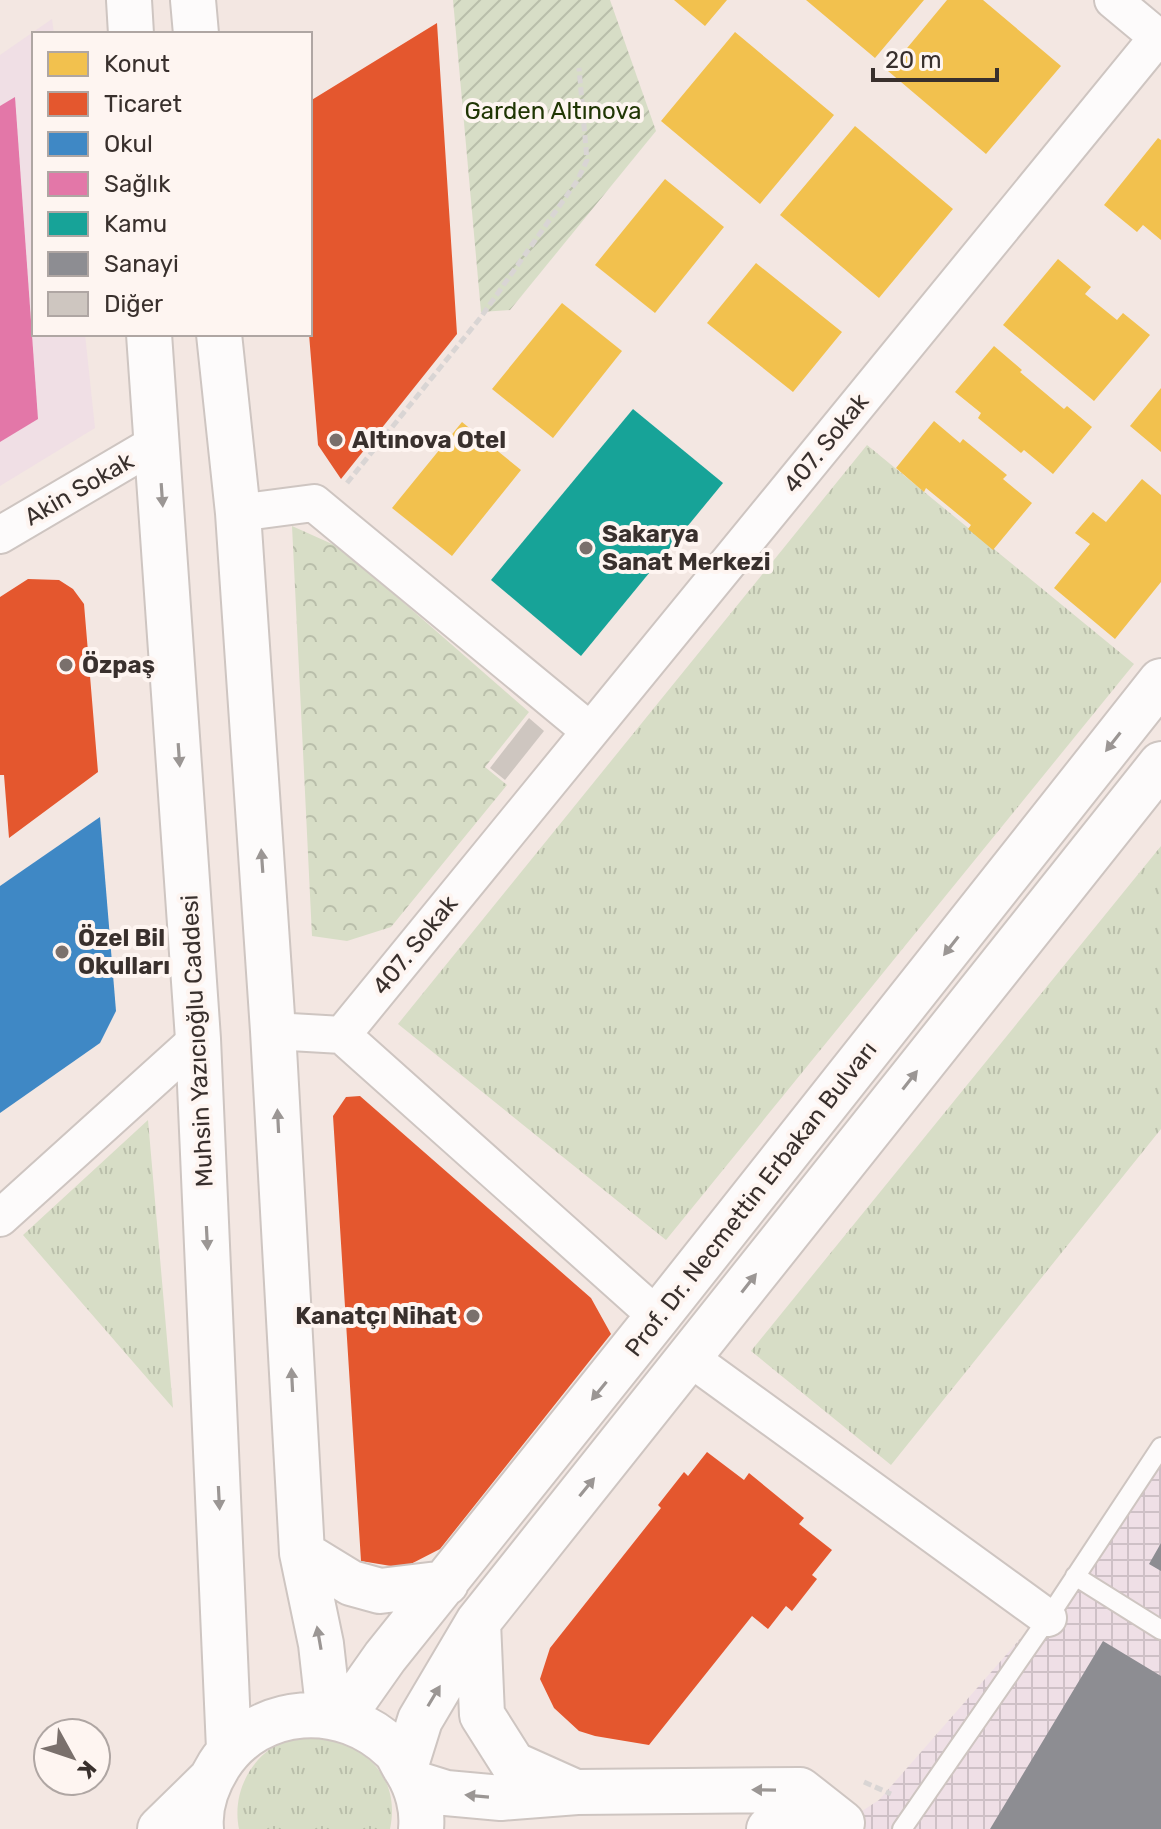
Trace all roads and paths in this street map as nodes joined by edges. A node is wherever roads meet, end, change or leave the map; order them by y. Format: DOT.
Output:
graph roads {
  1 [pos="129,0"];
  2 [pos="193,0"];
  3 [pos="1113,0"];
  4 [pos="131,32"];
  5 [pos="196,32"];
  6 [pos="1159,38"];
  7 [pos="579,68"];
  8 [pos="149,336"];
  9 [pos="219,336"];
  10 [pos="158,442"];
  11 [pos="324,512"];
  12 [pos="238,513"];
  13 [pos="0,535"];
  14 [pos="1161,681"];
  15 [pos="590,731"];
  16 [pos="1161,764"];
  17 [pos="273,1031"];
  18 [pos="342,1035"];
  19 [pos="198,1039"];
  20 [pos="0,1218"];
  21 [pos="659,1315"];
  22 [pos="690,1358"];
  23 [pos="1161,1447"];
  24 [pos="302,1553"];
  25 [pos="1075,1576"];
  26 [pos="446,1583"];
  27 [pos="1048,1618"];
  28 [pos="478,1622"];
  29 [pos="1161,1630"];
  30 [pos="335,1717"];
  31 [pos="219,1765"];
  32 [pos="410,1776"];
  33 [pos="851,1776"];
  34 [pos="577,1792"];
  35 [pos="917,1806"];
  36 [pos="844,1827"];
  37 [pos="160,1829"];
  38 [pos="201,1829"];
  39 [pos="421,1829"];
  40 [pos="769,1829"];
  41 [pos="902,1829"];
  1 -- 4 [label="main road"];
  2 -- 5 [label="main road"];
  3 -- 6 [label="street"];
  6 -- 15 [label="street, 407. Sokak"];
  7 -- 11 [label="path"];
  8 -- 10 [label="main road, Muhsin Yazıcıoğlu Caddesi"];
  9 -- 12 [label="main road"];
  10 -- 13 [label="street, Akin Sokak"];
  10 -- 19 [label="main road, Muhsin Yazıcıoğlu Caddesi, one-way"];
  11 -- 12 [label="street"];
  11 -- 15 [label="street"];
  17 -- 12 [label="main road, one-way"];
  14 -- 21 [label="main road, Prof. Dr. Necmettin Erbakan Bulvarı, one-way"];
  15 -- 18 [label="street, 407. Sokak"];
  22 -- 16 [label="main road, Prof. Dr. Necmettin Erbakan Bulvarı, one-way"];
  17 -- 18 [label="street"];
  24 -- 17 [label="main road, one-way"];
  18 -- 21 [label="street"];
  19 -- 20 [label="street"];
  19 -- 31 [label="main road, Muhsin Yazıcıoğlu Caddesi, one-way"];
  21 -- 26 [label="main road, Prof. Dr. Necmettin Erbakan Bulvarı, one-way"];
  22 -- 27 [label="street"];
  28 -- 22 [label="main road, Prof. Dr. Necmettin Erbakan Bulvarı, one-way"];
  23 -- 25 [label="lane"];
  24 -- 26 [label="main road"];
  30 -- 24 [label="main road, one-way"];
  25 -- 27 [label="lane"];
  25 -- 29 [label="lane"];
  26 -- 30 [label="main road, Prof. Dr. Necmettin Erbakan Bulvarı"];
  27 -- 35 [label="lane"];
  32 -- 28 [label="main road, Prof. Dr. Necmettin Erbakan Bulvarı, one-way"];
  28 -- 34 [label="main road"];
  30 -- 31 [label="main road"];
  30 -- 32 [label="main road"];
  31 -- 37 [label="main road"];
  31 -- 38 [label="main road, Muhsin Yazıcıoğlu Caddesi"];
  34 -- 32 [label="main road, one-way"];
  32 -- 39 [label="main road"];
  33 -- 35 [label="path"];
  36 -- 34 [label="main road, one-way"];
  35 -- 41 [label="lane"];
  36 -- 40 [label="main road"];
}
